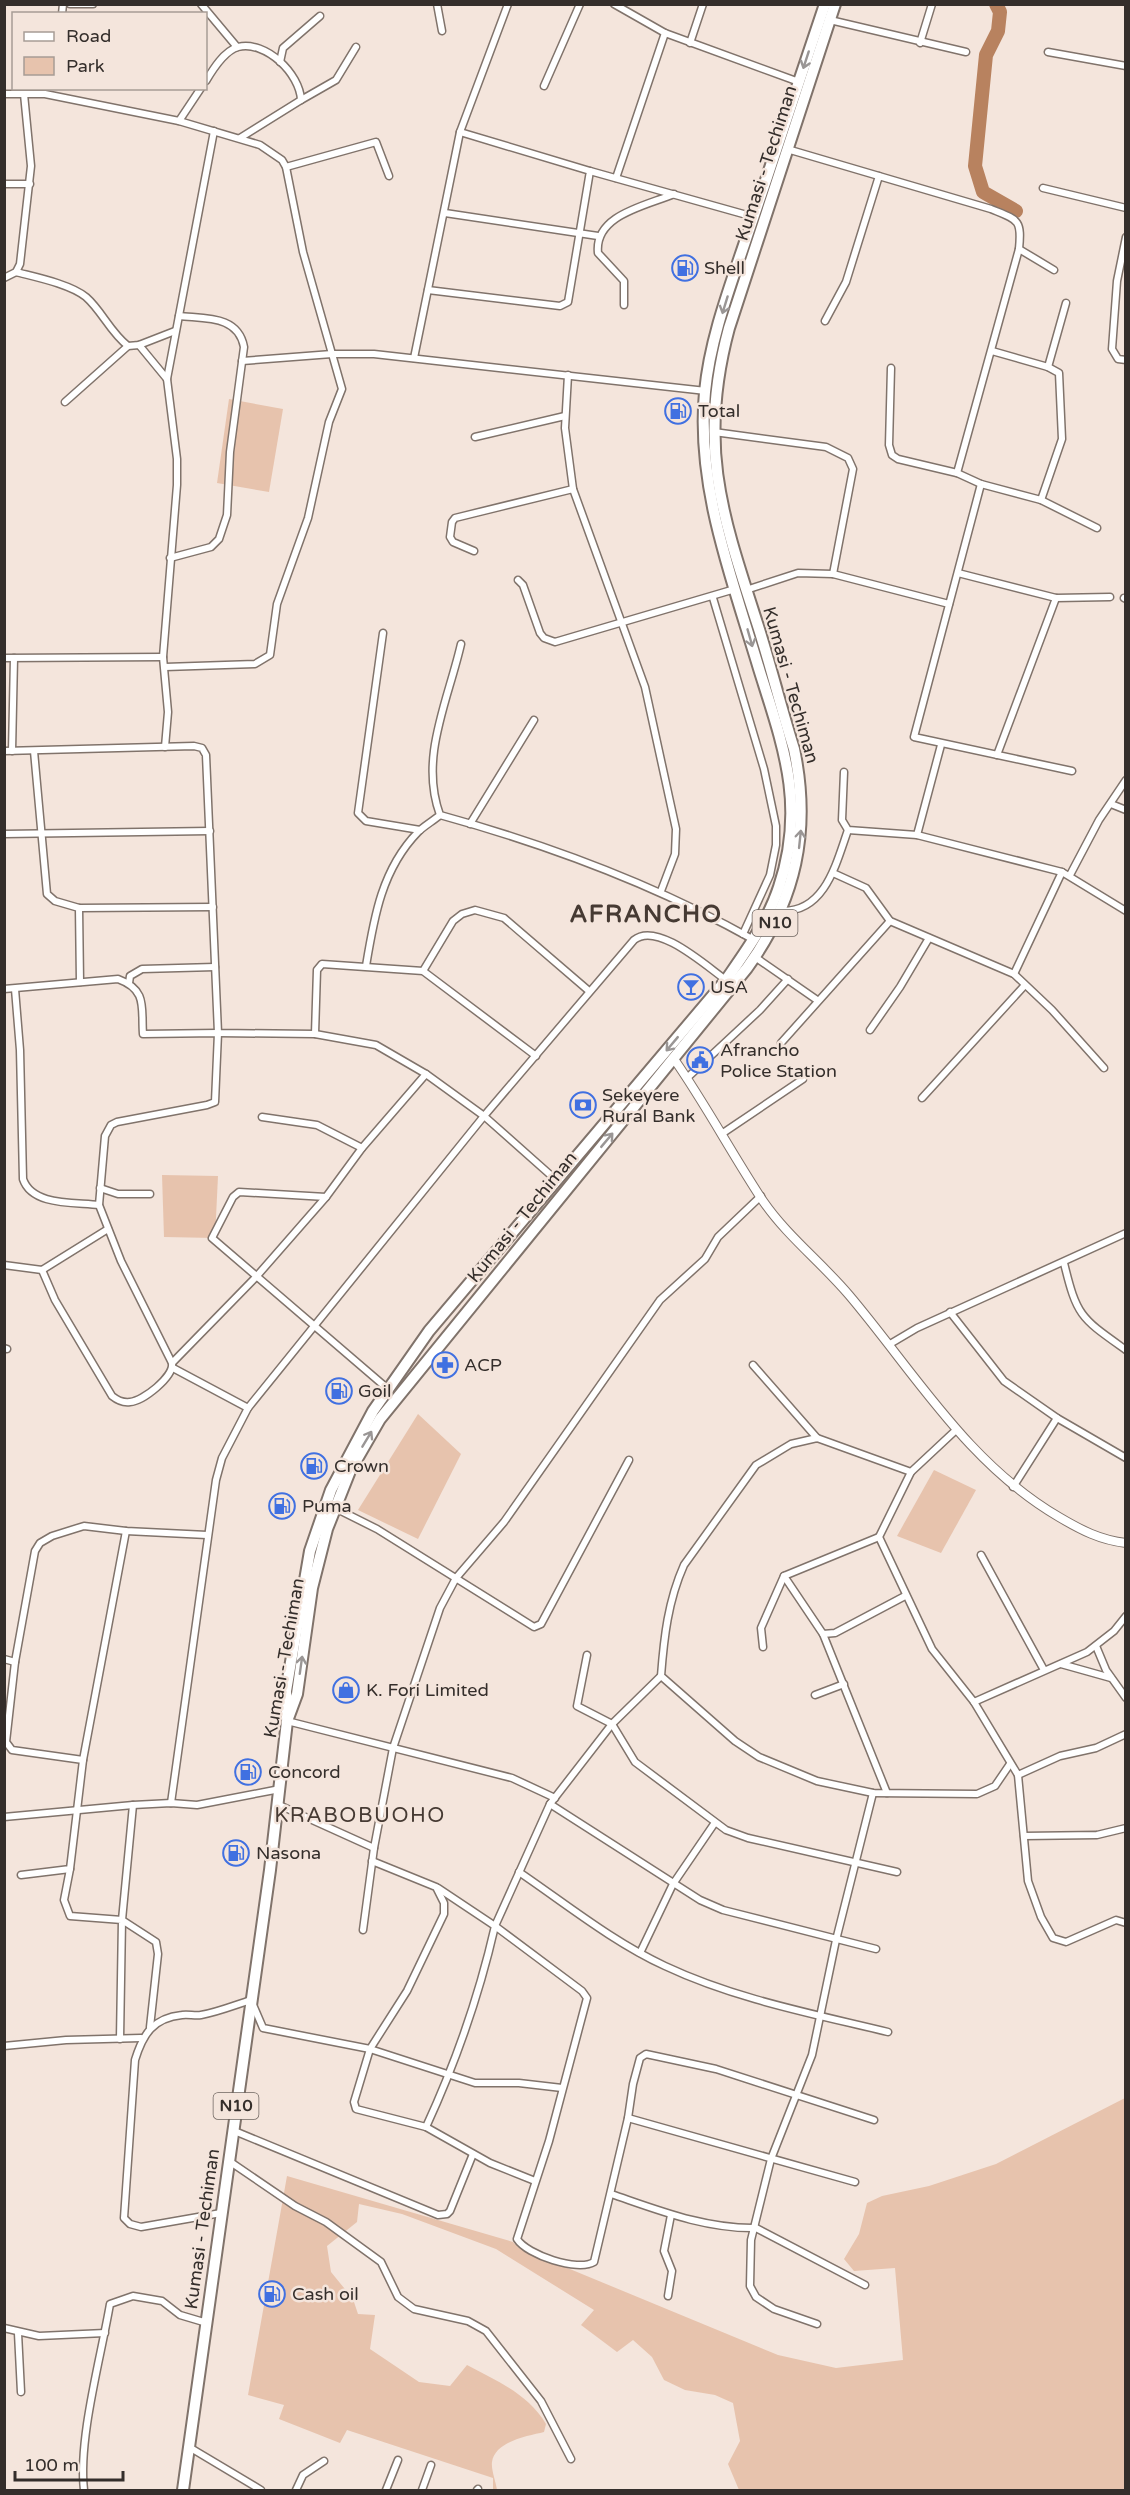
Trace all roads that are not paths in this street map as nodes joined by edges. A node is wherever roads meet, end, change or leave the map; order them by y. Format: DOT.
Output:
graph roads {
  1 [pos="70,4"];
  2 [pos="93,4"];
  3 [pos="201,4"];
  4 [pos="437,4"];
  5 [pos="508,4"];
  6 [pos="580,4"];
  7 [pos="614,4"];
  8 [pos="703,4"];
  9 [pos="825,4"];
  10 [pos="835,4"];
  11 [pos="932,4"];
  12 [pos="320,16"];
  13 [pos="830,20"];
  14 [pos="442,31"];
  15 [pos="665,33"];
  16 [pos="690,43"];
  17 [pos="920,43"];
  18 [pos="237,47"];
  19 [pos="356,47"];
  20 [pos="966,52"];
  21 [pos="1048,52"];
  22 [pos="280,62"];
  23 [pos="1125,66"];
  24 [pos="207,80"];
  25 [pos="799,82"];
  26 [pos="544,86"];
  27 [pos="56,90"];
  28 [pos="200,90"];
  29 [pos="4,94"];
  30 [pos="24,94"];
  31 [pos="55,96"];
  32 [pos="301,100"];
  33 [pos="179,120"];
  34 [pos="214,131"];
  35 [pos="460,132"];
  36 [pos="240,138"];
  37 [pos="787,148"];
  38 [pos="286,167"];
  39 [pos="590,171"];
  40 [pos="389,176"];
  41 [pos="879,177"];
  42 [pos="616,178"];
  43 [pos="4,184"];
  44 [pos="30,184"];
  45 [pos="1042,188"];
  46 [pos="674,195"];
  47 [pos="1125,208"];
  48 [pos="445,213"];
  49 [pos="754,217"];
  50 [pos="580,232"];
  51 [pos="598,236"];
  52 [pos="1125,237"];
  53 [pos="1019,249"];
  54 [pos="1054,270"];
  55 [pos="16,272"];
  56 [pos="4,278"];
  57 [pos="1117,281"];
  58 [pos="1125,283"];
  59 [pos="428,290"];
  60 [pos="1066,303"];
  61 [pos="624,305"];
  62 [pos="179,316"];
  63 [pos="825,321"];
  64 [pos="175,331"];
  65 [pos="139,345"];
  66 [pos="128,346"];
  67 [pos="992,351"];
  68 [pos="333,354"];
  69 [pos="414,358"];
  70 [pos="1125,360"];
  71 [pos="242,361"];
  72 [pos="1048,367"];
  73 [pos="891,368"];
  74 [pos="568,375"];
  75 [pos="167,379"];
  76 [pos="710,392"];
  77 [pos="65,402"];
  78 [pos="565,416"];
  79 [pos="713,432"];
  80 [pos="475,436"];
  81 [pos="957,473"];
  82 [pos="981,484"];
  83 [pos="573,489"];
  84 [pos="1041,500"];
  85 [pos="1097,528"];
  86 [pos="474,551"];
  87 [pos="170,558"];
  88 [pos="958,573"];
  89 [pos="833,574"];
  90 [pos="518,580"];
  91 [pos="741,590"];
  92 [pos="712,597"];
  93 [pos="1110,597"];
  94 [pos="1056,598"];
  95 [pos="949,604"];
  96 [pos="622,622"];
  97 [pos="383,633"];
  98 [pos="461,644"];
  99 [pos="163,657"];
  100 [pos="4,658"];
  101 [pos="14,658"];
  102 [pos="165,667"];
  103 [pos="534,720"];
  104 [pos="941,745"];
  105 [pos="165,747"];
  106 [pos="8,751"];
  107 [pos="34,751"];
  108 [pos="997,755"];
  109 [pos="1072,771"];
  110 [pos="844,772"];
  111 [pos="1125,780"];
  112 [pos="1111,804"];
  113 [pos="1125,810"];
  114 [pos="440,815"];
  115 [pos="470,824"];
  116 [pos="420,830"];
  117 [pos="849,830"];
  118 [pos="210,831"];
  119 [pos="40,833"];
  120 [pos="4,834"];
  121 [pos="917,835"];
  122 [pos="1062,872"];
  123 [pos="833,873"];
  124 [pos="1070,874"];
  125 [pos="661,891"];
  126 [pos="213,907"];
  127 [pos="79,908"];
  128 [pos="782,911"];
  129 [pos="1125,911"];
  130 [pos="890,921"];
  131 [pos="743,934"];
  132 [pos="929,938"];
  133 [pos="754,940"];
  134 [pos="755,957"];
  135 [pos="366,966"];
  136 [pos="215,967"];
  137 [pos="423,971"];
  138 [pos="1014,974"];
  139 [pos="788,979"];
  140 [pos="726,980"];
  141 [pos="80,982"];
  142 [pos="129,983"];
  143 [pos="1025,985"];
  144 [pos="4,989"];
  145 [pos="15,989"];
  146 [pos="589,991"];
  147 [pos="817,1000"];
  148 [pos="870,1030"];
  149 [pos="218,1033"];
  150 [pos="315,1034"];
  151 [pos="780,1043"];
  152 [pos="536,1056"];
  153 [pos="674,1059"];
  154 [pos="1104,1068"];
  155 [pos="426,1074"];
  156 [pos="687,1078"];
  157 [pos="803,1080"];
  158 [pos="922,1098"];
  159 [pos="484,1116"];
  160 [pos="262,1117"];
  161 [pos="723,1133"];
  162 [pos="362,1148"];
  163 [pos="555,1179"];
  164 [pos="100,1188"];
  165 [pos="150,1194"];
  166 [pos="761,1196"];
  167 [pos="326,1197"];
  168 [pos="99,1205"];
  169 [pos="108,1229"];
  170 [pos="1125,1233"];
  171 [pos="1064,1263"];
  172 [pos="4,1265"];
  173 [pos="42,1270"];
  174 [pos="256,1277"];
  175 [pos="472,1279"];
  176 [pos="485,1289"];
  177 [pos="950,1312"];
  178 [pos="313,1326"];
  179 [pos="890,1344"];
  180 [pos="1125,1350"];
  181 [pos="173,1365"];
  182 [pos="753,1365"];
  183 [pos="388,1389"];
  184 [pos="248,1408"];
  185 [pos="1057,1418"];
  186 [pos="956,1430"];
  187 [pos="817,1438"];
  188 [pos="1125,1458"];
  189 [pos="629,1460"];
  190 [pos="911,1472"];
  191 [pos="1014,1487"];
  192 [pos="335,1508"];
  193 [pos="126,1531"];
  194 [pos="207,1535"];
  195 [pos="879,1537"];
  196 [pos="1125,1543"];
  197 [pos="981,1555"];
  198 [pos="784,1576"];
  199 [pos="456,1578"];
  200 [pos="905,1596"];
  201 [pos="1125,1616"];
  202 [pos="823,1634"];
  203 [pos="1096,1646"];
  204 [pos="762,1647"];
  205 [pos="586,1655"];
  206 [pos="4,1659"];
  207 [pos="15,1662"];
  208 [pos="1060,1664"];
  209 [pos="1044,1670"];
  210 [pos="662,1676"];
  211 [pos="1112,1678"];
  212 [pos="844,1684"];
  213 [pos="814,1695"];
  214 [pos="1125,1698"];
  215 [pos="974,1702"];
  216 [pos="287,1721"];
  217 [pos="612,1724"];
  218 [pos="1125,1734"];
  219 [pos="393,1748"];
  220 [pos="83,1760"];
  221 [pos="1010,1764"];
  222 [pos="1018,1775"];
  223 [pos="281,1789"];
  224 [pos="873,1793"];
  225 [pos="887,1793"];
  226 [pos="555,1798"];
  227 [pos="171,1803"];
  228 [pos="550,1804"];
  229 [pos="133,1805"];
  230 [pos="279,1805"];
  231 [pos="77,1812"];
  232 [pos="4,1817"];
  233 [pos="714,1824"];
  234 [pos="1125,1828"];
  235 [pos="1024,1836"];
  236 [pos="374,1848"];
  237 [pos="372,1861"];
  238 [pos="854,1863"];
  239 [pos="70,1869"];
  240 [pos="519,1872"];
  241 [pos="897,1872"];
  242 [pos="21,1875"];
  243 [pos="673,1884"];
  244 [pos="436,1887"];
  245 [pos="122,1920"];
  246 [pos="1125,1923"];
  247 [pos="495,1926"];
  248 [pos="363,1930"];
  249 [pos="836,1940"];
  250 [pos="876,1949"];
  251 [pos="640,1953"];
  252 [pos="251,2000"];
  253 [pos="819,2015"];
  254 [pos="150,2027"];
  255 [pos="888,2032"];
  256 [pos="120,2038"];
  257 [pos="141,2038"];
  258 [pos="4,2046"];
  259 [pos="370,2049"];
  260 [pos="450,2076"];
  261 [pos="562,2088"];
  262 [pos="796,2095"];
  263 [pos="628,2118"];
  264 [pos="874,2120"];
  265 [pos="426,2127"];
  266 [pos="232,2130"];
  267 [pos="473,2154"];
  268 [pos="771,2159"];
  269 [pos="228,2161"];
  270 [pos="535,2181"];
  271 [pos="855,2182"];
  272 [pos="611,2194"];
  273 [pos="221,2213"];
  274 [pos="671,2215"];
  275 [pos="756,2228"];
  276 [pos="865,2285"];
  277 [pos="668,2296"];
  278 [pos="207,2323"];
  279 [pos="817,2324"];
  280 [pos="4,2328"];
  281 [pos="18,2333"];
  282 [pos="105,2333"];
  283 [pos="21,2392"];
  284 [pos="189,2447"];
  285 [pos="571,2458"];
  286 [pos="398,2460"];
  287 [pos="324,2461"];
  288 [pos="431,2465"];
  289 [pos="84,2490"];
  290 [pos="183,2490"];
  291 [pos="261,2490"];
  292 [pos="296,2490"];
  293 [pos="386,2490"];
  294 [pos="422,2490"];
  1 -- 2 [label="street"];
  3 -- 18 [label="street"];
  4 -- 14 [label="street"];
  5 -- 35 [label="street"];
  6 -- 26 [label="street"];
  7 -- 15 [label="street"];
  8 -- 16 [label="street"];
  9 -- 25 [label="highway, N10, one-way"];
  10 -- 13 [label="highway, Kumasi - Techiman / N10"];
  11 -- 17 [label="street"];
  12 -- 22 [label="street"];
  13 -- 17 [label="street"];
  13 -- 37 [label="highway, Kumasi - Techiman / N10"];
  15 -- 16 [label="street"];
  15 -- 42 [label="street"];
  16 -- 25 [label="street"];
  17 -- 20 [label="street"];
  18 -- 22 [label="street"];
  18 -- 24 [label="street"];
  19 -- 32 [label="street"];
  21 -- 23 [label="street"];
  22 -- 32 [label="street"];
  25 -- 49 [label="highway, N10"];
  27 -- 31 [label="street"];
  28 -- 33 [label="street"];
  29 -- 30 [label="street"];
  30 -- 31 [label="street"];
  30 -- 44 [label="street"];
  31 -- 33 [label="street"];
  32 -- 36 [label="street"];
  33 -- 34 [label="street"];
  34 -- 36 [label="street"];
  34 -- 62 [label="street"];
  35 -- 39 [label="street"];
  35 -- 48 [label="street"];
  36 -- 38 [label="street"];
  37 -- 41 [label="street"];
  37 -- 76 [label="highway, Kumasi - Techiman / N10"];
  38 -- 40 [label="street"];
  38 -- 68 [label="street"];
  39 -- 42 [label="street"];
  39 -- 50 [label="street"];
  41 -- 53 [label="street"];
  41 -- 63 [label="street"];
  42 -- 46 [label="street"];
  43 -- 44 [label="street"];
  44 -- 55 [label="street"];
  45 -- 47 [label="street"];
  46 -- 49 [label="street"];
  46 -- 51 [label="street"];
  48 -- 50 [label="street"];
  48 -- 59 [label="street"];
  49 -- 76 [label="highway, N10, one-way"];
  50 -- 51 [label="street"];
  50 -- 59 [label="street"];
  51 -- 61 [label="street"];
  52 -- 57 [label="street"];
  53 -- 54 [label="street"];
  53 -- 67 [label="street"];
  55 -- 56 [label="street"];
  55 -- 66 [label="street"];
  57 -- 58 [label="street"];
  57 -- 70 [label="street"];
  59 -- 69 [label="street"];
  60 -- 72 [label="street"];
  62 -- 64 [label="street"];
  62 -- 71 [label="street"];
  64 -- 65 [label="street"];
  64 -- 75 [label="street"];
  65 -- 66 [label="street"];
  65 -- 75 [label="street"];
  66 -- 77 [label="street"];
  67 -- 72 [label="street"];
  67 -- 81 [label="street"];
  68 -- 69 [label="street"];
  68 -- 71 [label="street"];
  68 -- 102 [label="street"];
  69 -- 74 [label="street"];
  71 -- 87 [label="street"];
  72 -- 84 [label="street"];
  73 -- 81 [label="street"];
  74 -- 76 [label="street"];
  74 -- 78 [label="street"];
  75 -- 87 [label="street"];
  76 -- 79 [label="highway, Kumasi - Techiman / N10"];
  76 -- 91 [label="highway, N10"];
  78 -- 80 [label="street"];
  78 -- 83 [label="street"];
  79 -- 89 [label="street"];
  79 -- 91 [label="highway, Kumasi - Techiman / N10"];
  81 -- 82 [label="street"];
  82 -- 84 [label="street"];
  82 -- 88 [label="street"];
  83 -- 86 [label="street"];
  83 -- 96 [label="street"];
  84 -- 85 [label="street"];
  87 -- 99 [label="street"];
  88 -- 94 [label="street"];
  88 -- 95 [label="street"];
  89 -- 91 [label="street"];
  89 -- 95 [label="street"];
  90 -- 96 [label="street"];
  91 -- 92 [label="street"];
  128 -- 91 [label="highway, Kumasi - Techiman / N10, one-way"];
  91 -- 133 [label="highway, N10, one-way"];
  92 -- 96 [label="street"];
  92 -- 131 [label="street"];
  93 -- 94 [label="street"];
  94 -- 108 [label="street"];
  95 -- 104 [label="street"];
  96 -- 125 [label="street"];
  97 -- 116 [label="street"];
  98 -- 114 [label="street"];
  99 -- 101 [label="street"];
  99 -- 102 [label="street"];
  100 -- 101 [label="street"];
  101 -- 106 [label="street"];
  102 -- 105 [label="street"];
  103 -- 115 [label="street"];
  104 -- 108 [label="street"];
  104 -- 121 [label="street"];
  105 -- 107 [label="street"];
  105 -- 118 [label="street"];
  106 -- 107 [label="street"];
  107 -- 119 [label="street"];
  108 -- 109 [label="street"];
  110 -- 117 [label="street"];
  111 -- 112 [label="street"];
  112 -- 113 [label="street"];
  112 -- 124 [label="street"];
  114 -- 115 [label="street"];
  114 -- 116 [label="street"];
  115 -- 125 [label="street"];
  116 -- 135 [label="street"];
  117 -- 121 [label="street"];
  117 -- 123 [label="street"];
  118 -- 119 [label="street"];
  118 -- 126 [label="street"];
  119 -- 120 [label="street"];
  119 -- 127 [label="street"];
  121 -- 122 [label="street"];
  122 -- 124 [label="street"];
  122 -- 138 [label="street"];
  123 -- 128 [label="street"];
  123 -- 130 [label="street"];
  124 -- 129 [label="street"];
  125 -- 131 [label="street"];
  126 -- 127 [label="street"];
  126 -- 136 [label="street"];
  127 -- 141 [label="street"];
  128 -- 134 [label="highway, Kumasi - Techiman / N10"];
  130 -- 132 [label="street"];
  130 -- 147 [label="street"];
  131 -- 133 [label="street"];
  132 -- 138 [label="street"];
  132 -- 148 [label="street"];
  133 -- 140 [label="highway, N10"];
  134 -- 139 [label="street"];
  134 -- 153 [label="highway, Kumasi - Techiman / N10"];
  135 -- 137 [label="street"];
  135 -- 150 [label="street"];
  136 -- 142 [label="street"];
  136 -- 149 [label="street"];
  137 -- 146 [label="street"];
  137 -- 152 [label="street"];
  138 -- 143 [label="street"];
  139 -- 147 [label="street"];
  139 -- 156 [label="street"];
  140 -- 146 [label="street"];
  140 -- 163 [label="highway, N10, one-way"];
  141 -- 142 [label="street"];
  141 -- 145 [label="street"];
  142 -- 149 [label="street"];
  143 -- 154 [label="street"];
  143 -- 158 [label="street"];
  144 -- 145 [label="street"];
  145 -- 168 [label="street"];
  146 -- 152 [label="street"];
  147 -- 151 [label="street"];
  149 -- 150 [label="street"];
  149 -- 164 [label="street"];
  150 -- 155 [label="street"];
  152 -- 159 [label="street"];
  153 -- 156 [label="street"];
  176 -- 153 [label="highway, Kumasi - Techiman / N10, one-way"];
  155 -- 159 [label="street"];
  155 -- 162 [label="street"];
  156 -- 161 [label="street"];
  157 -- 161 [label="street"];
  159 -- 163 [label="street"];
  159 -- 178 [label="street"];
  160 -- 162 [label="street"];
  161 -- 166 [label="street"];
  162 -- 167 [label="street"];
  163 -- 175 [label="highway, N10"];
  164 -- 165 [label="street"];
  164 -- 168 [label="street"];
  166 -- 179 [label="street"];
  166 -- 199 [label="street"];
  167 -- 174 [label="street"];
  167 -- 174 [label="street"];
  168 -- 169 [label="street"];
  169 -- 173 [label="street"];
  169 -- 181 [label="street"];
  170 -- 171 [label="street"];
  171 -- 177 [label="street"];
  171 -- 180 [label="street"];
  172 -- 173 [label="street"];
  173 -- 181 [label="street"];
  174 -- 178 [label="street"];
  174 -- 181 [label="street"];
  175 -- 176 [label="highway"];
  175 -- 183 [label="highway, N10"];
  192 -- 176 [label="highway, Kumasi - Techiman / N10, one-way"];
  177 -- 179 [label="street"];
  177 -- 185 [label="street"];
  178 -- 183 [label="street"];
  178 -- 184 [label="street"];
  179 -- 186 [label="street"];
  181 -- 184 [label="street"];
  182 -- 187 [label="street"];
  183 -- 216 [label="highway, N10"];
  184 -- 194 [label="street"];
  185 -- 188 [label="street"];
  185 -- 191 [label="street"];
  186 -- 190 [label="street"];
  186 -- 191 [label="street"];
  187 -- 190 [label="street"];
  187 -- 210 [label="street"];
  189 -- 199 [label="street"];
  190 -- 195 [label="street"];
  191 -- 196 [label="street"];
  192 -- 199 [label="street"];
  216 -- 192 [label="highway, Kumasi - Techiman / N10, one-way"];
  193 -- 194 [label="street"];
  193 -- 207 [label="street"];
  193 -- 220 [label="street"];
  194 -- 227 [label="street"];
  195 -- 198 [label="street"];
  195 -- 200 [label="street"];
  197 -- 209 [label="street"];
  198 -- 202 [label="street"];
  198 -- 204 [label="street"];
  199 -- 219 [label="street"];
  200 -- 202 [label="street"];
  200 -- 215 [label="street"];
  201 -- 203 [label="street"];
  202 -- 212 [label="street"];
  203 -- 208 [label="street"];
  203 -- 211 [label="street"];
  205 -- 217 [label="street"];
  206 -- 207 [label="street"];
  207 -- 220 [label="street"];
  208 -- 209 [label="street"];
  208 -- 211 [label="street"];
  209 -- 215 [label="street"];
  210 -- 217 [label="street"];
  210 -- 224 [label="street"];
  211 -- 214 [label="street"];
  212 -- 213 [label="street"];
  212 -- 225 [label="street"];
  215 -- 221 [label="street"];
  216 -- 219 [label="street"];
  216 -- 223 [label="highway, Kumasi - Techiman / N10"];
  217 -- 226 [label="street"];
  217 -- 233 [label="street"];
  218 -- 222 [label="street"];
  219 -- 226 [label="street"];
  219 -- 236 [label="street"];
  220 -- 231 [label="street"];
  221 -- 222 [label="street"];
  221 -- 225 [label="street"];
  222 -- 235 [label="street"];
  223 -- 227 [label="street"];
  223 -- 230 [label="highway, Kumasi - Techiman / N10"];
  224 -- 225 [label="street"];
  224 -- 238 [label="street"];
  226 -- 228 [label="street"];
  227 -- 229 [label="street"];
  228 -- 240 [label="street"];
  228 -- 243 [label="street"];
  229 -- 231 [label="street"];
  229 -- 245 [label="street"];
  230 -- 236 [label="street"];
  230 -- 252 [label="highway, Kumasi - Techiman / N10"];
  231 -- 232 [label="street"];
  231 -- 239 [label="street"];
  233 -- 238 [label="street"];
  233 -- 243 [label="street"];
  234 -- 235 [label="street"];
  235 -- 246 [label="street"];
  236 -- 237 [label="street"];
  237 -- 244 [label="street"];
  237 -- 248 [label="street"];
  238 -- 241 [label="street"];
  238 -- 249 [label="street"];
  239 -- 242 [label="street"];
  239 -- 245 [label="street"];
  240 -- 247 [label="street"];
  240 -- 251 [label="street"];
  243 -- 249 [label="street"];
  243 -- 251 [label="street"];
  244 -- 247 [label="street"];
  244 -- 259 [label="street"];
  245 -- 254 [label="street"];
  245 -- 256 [label="street"];
  247 -- 260 [label="street"];
  247 -- 261 [label="street"];
  249 -- 250 [label="street"];
  249 -- 253 [label="street"];
  251 -- 253 [label="street"];
  252 -- 254 [label="street"];
  252 -- 259 [label="street"];
  252 -- 266 [label="highway, Kumasi - Techiman / N10"];
  253 -- 255 [label="street"];
  253 -- 262 [label="street"];
  254 -- 257 [label="street"];
  256 -- 257 [label="street"];
  256 -- 258 [label="street"];
  257 -- 273 [label="street"];
  259 -- 260 [label="street"];
  259 -- 265 [label="street"];
  260 -- 261 [label="street"];
  260 -- 265 [label="street"];
  261 -- 270 [label="street"];
  262 -- 263 [label="street"];
  262 -- 264 [label="street"];
  262 -- 268 [label="street"];
  263 -- 268 [label="street"];
  263 -- 272 [label="street"];
  265 -- 267 [label="street"];
  266 -- 267 [label="street"];
  266 -- 269 [label="highway, Kumasi - Techiman / N10"];
  267 -- 270 [label="street"];
  268 -- 271 [label="street"];
  268 -- 275 [label="street"];
  269 -- 273 [label="highway, Kumasi - Techiman / N10"];
  269 -- 285 [label="street"];
  270 -- 272 [label="street"];
  272 -- 274 [label="street"];
  273 -- 278 [label="highway, Kumasi - Techiman / N10"];
  274 -- 275 [label="street"];
  274 -- 277 [label="street"];
  275 -- 276 [label="street"];
  275 -- 279 [label="street"];
  278 -- 282 [label="street"];
  278 -- 284 [label="highway, Kumasi - Techiman / N10"];
  280 -- 281 [label="street"];
  281 -- 282 [label="street"];
  281 -- 283 [label="street"];
  282 -- 289 [label="street"];
  284 -- 290 [label="highway, Kumasi - Techiman / N10"];
  284 -- 291 [label="street"];
  286 -- 293 [label="street"];
  287 -- 292 [label="street"];
  288 -- 294 [label="street"];
}
